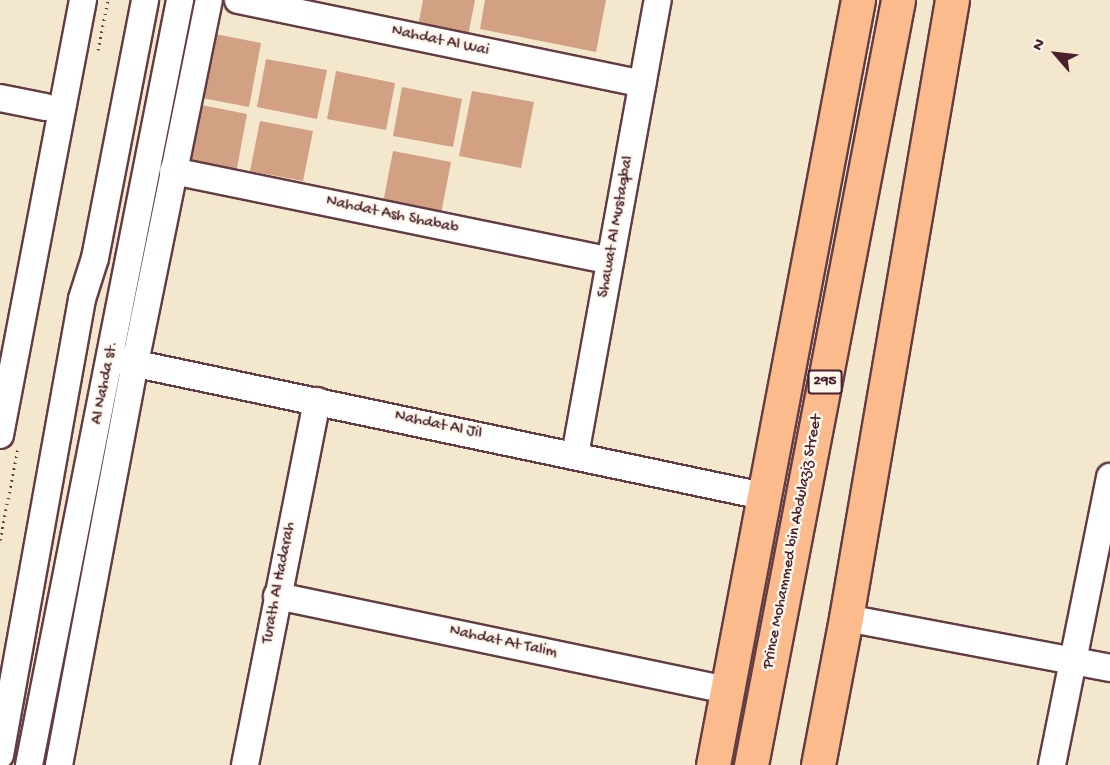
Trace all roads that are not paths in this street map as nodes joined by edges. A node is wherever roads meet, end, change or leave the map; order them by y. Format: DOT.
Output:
graph roads {
  1 [pos="66,0"];
  2 [pos="83,0"];
  3 [pos="145,0"];
  4 [pos="180,0"];
  5 [pos="209,0"];
  6 [pos="238,0"];
  7 [pos="658,0"];
  8 [pos="858,0"];
  9 [pos="898,0"];
  10 [pos="952,0"];
  11 [pos="166,72"];
  12 [pos="192,78"];
  13 [pos="642,84"];
  14 [pos="0,98"];
  15 [pos="45,107"];
  16 [pos="173,171"];
  17 [pos="610,261"];
  18 [pos="0,343"];
  19 [pos="123,361"];
  20 [pos="317,401"];
  21 [pos="0,435"];
  22 [pos="575,454"];
  23 [pos="1110,477"];
  24 [pos="763,496"];
  25 [pos="277,596"];
  26 [pos="846,618"];
  27 [pos="1073,661"];
  28 [pos="1110,668"];
  29 [pos="728,690"];
  30 [pos="0,755"];
  31 [pos="29,765"];
  32 [pos="59,765"];
  33 [pos="245,765"];
  34 [pos="713,765"];
  35 [pos="752,765"];
  36 [pos="818,765"];
  37 [pos="1052,765"];
  1 -- 15 [label="street"];
  2 -- 21 [label="street"];
  3 -- 30 [label="street"];
  4 -- 11 [label="street, Al Nahda st."];
  5 -- 12 [label="street"];
  6 -- 13 [label="street, Nahdat Al Wai"];
  7 -- 13 [label="street, Shawat Al Mustaqbal"];
  8 -- 24 [label="main road"];
  9 -- 35 [label="main road, Prince Mohammed bin Abdulaziz Street / 295"];
  10 -- 26 [label="main road"];
  11 -- 12 [label="street"];
  11 -- 19 [label="street, Al Nahda st."];
  12 -- 16 [label="street"];
  13 -- 17 [label="street, Shawat Al Mustaqbal"];
  14 -- 15 [label="street"];
  15 -- 18 [label="street"];
  16 -- 17 [label="street, Nahdat Ash Shabab"];
  16 -- 19 [label="street"];
  17 -- 22 [label="street, Shawat Al Mustaqbal"];
  19 -- 20 [label="street, Nahdat Al Jil"];
  19 -- 31 [label="street, Al Nahda st."];
  19 -- 32 [label="street"];
  20 -- 22 [label="street, Nahdat Al Jil"];
  20 -- 25 [label="street, Turath Al Hadarah"];
  22 -- 24 [label="street, Nahdat Al Jil"];
  23 -- 27 [label="street"];
  24 -- 29 [label="main road"];
  25 -- 29 [label="street, Nahdat At Talim"];
  25 -- 33 [label="street, Turath Al Hadarah"];
  26 -- 27 [label="street"];
  26 -- 36 [label="main road"];
  27 -- 28 [label="street"];
  27 -- 37 [label="street"];
  29 -- 34 [label="main road"];
}
